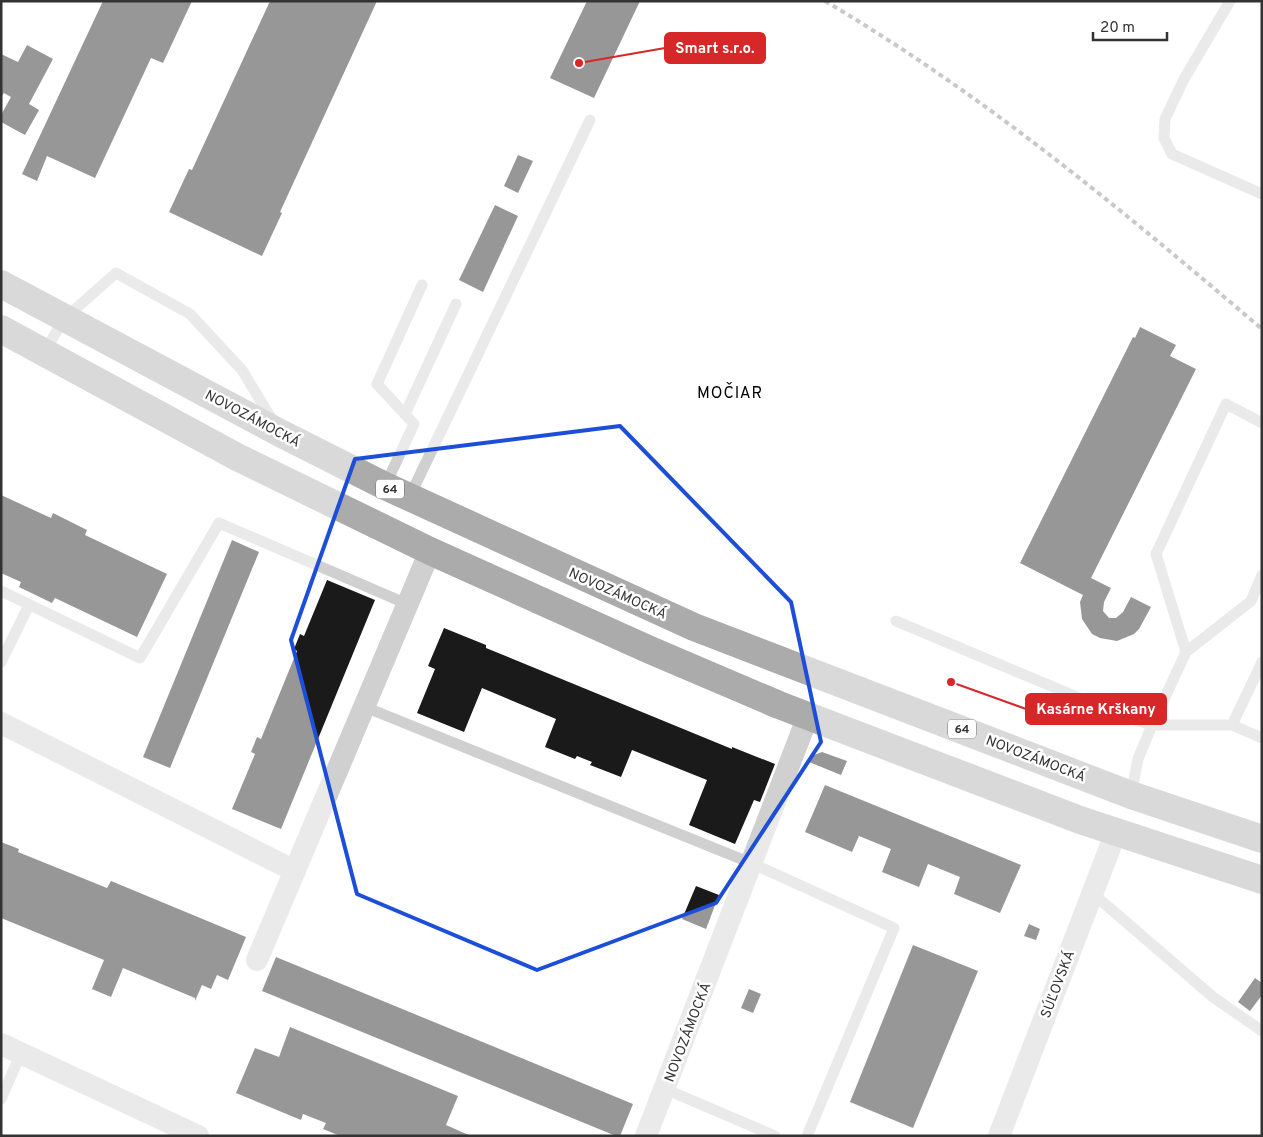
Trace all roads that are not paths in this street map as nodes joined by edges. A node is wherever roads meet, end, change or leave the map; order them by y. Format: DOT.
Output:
graph roads {
  1 [pos="1230,1"];
  2 [pos="590,120"];
  3 [pos="1262,194"];
  4 [pos="1,284"];
  5 [pos="422,285"];
  6 [pos="456,304"];
  7 [pos="64,319"];
  8 [pos="1,329"];
  9 [pos="44,353"];
  10 [pos="405,414"];
  11 [pos="1262,423"];
  12 [pos="280,433"];
  13 [pos="385,486"];
  14 [pos="409,498"];
  15 [pos="430,551"];
  16 [pos="1262,575"];
  17 [pos="1,591"];
  18 [pos="408,604"];
  19 [pos="29,605"];
  20 [pos="896,622"];
  21 [pos="1186,652"];
  22 [pos="1,662"];
  23 [pos="1262,662"];
  24 [pos="822,677"];
  25 [pos="365,707"];
  26 [pos="808,716"];
  27 [pos="1,723"];
  28 [pos="1232,725"];
  29 [pos="1152,726"];
  30 [pos="1262,738"];
  31 [pos="1131,795"];
  32 [pos="1116,832"];
  33 [pos="1262,839"];
  34 [pos="751,863"];
  35 [pos="295,871"];
  36 [pos="1262,880"];
  37 [pos="1091,892"];
  38 [pos="256,960"];
  39 [pos="1262,1031"];
  40 [pos="11,1048"];
  41 [pos="665,1089"];
  42 [pos="1,1099"];
  43 [pos="198,1136"];
  44 [pos="646,1136"];
  45 [pos="775,1136"];
  46 [pos="807,1136"];
  47 [pos="998,1136"];
  1 -- 3 [label="lane"];
  2 -- 14 [label="lane"];
  4 -- 7 [label="main road, NOVOZÁMOCKÁ / 64"];
  5 -- 10 [label="lane"];
  6 -- 10 [label="lane"];
  7 -- 9 [label="lane"];
  7 -- 12 [label="main road, NOVOZÁMOCKÁ / 64"];
  7 -- 12 [label="lane"];
  8 -- 9 [label="main road"];
  9 -- 15 [label="main road"];
  10 -- 13 [label="lane"];
  11 -- 21 [label="lane"];
  12 -- 13 [label="main road, NOVOZÁMOCKÁ / 64"];
  13 -- 14 [label="main road, NOVOZÁMOCKÁ / 64"];
  14 -- 24 [label="main road, NOVOZÁMOCKÁ / 64"];
  15 -- 18 [label="street"];
  15 -- 26 [label="main road"];
  16 -- 21 [label="lane"];
  17 -- 19 [label="lane"];
  18 -- 19 [label="lane"];
  18 -- 25 [label="street"];
  19 -- 22 [label="lane"];
  20 -- 29 [label="lane"];
  21 -- 29 [label="lane"];
  23 -- 28 [label="lane"];
  24 -- 26 [label="main road"];
  24 -- 31 [label="main road, NOVOZÁMOCKÁ / 64"];
  25 -- 34 [label="lane"];
  25 -- 35 [label="street"];
  26 -- 32 [label="main road"];
  26 -- 34 [label="street, NOVOZÁMOCKÁ"];
  27 -- 35 [label="street"];
  28 -- 29 [label="lane"];
  28 -- 30 [label="lane"];
  29 -- 31 [label="lane"];
  31 -- 32 [label="main road"];
  31 -- 33 [label="main road, NOVOZÁMOCKÁ / 64"];
  32 -- 36 [label="main road"];
  32 -- 37 [label="street, SÚĽOVSKÁ"];
  34 -- 41 [label="street, NOVOZÁMOCKÁ"];
  34 -- 46 [label="lane"];
  35 -- 38 [label="street"];
  37 -- 39 [label="lane"];
  37 -- 47 [label="street, SÚĽOVSKÁ"];
  40 -- 42 [label="lane"];
  40 -- 43 [label="street"];
  41 -- 44 [label="street"];
  41 -- 45 [label="lane, NOVOZÁMOCKÁ"];
}
